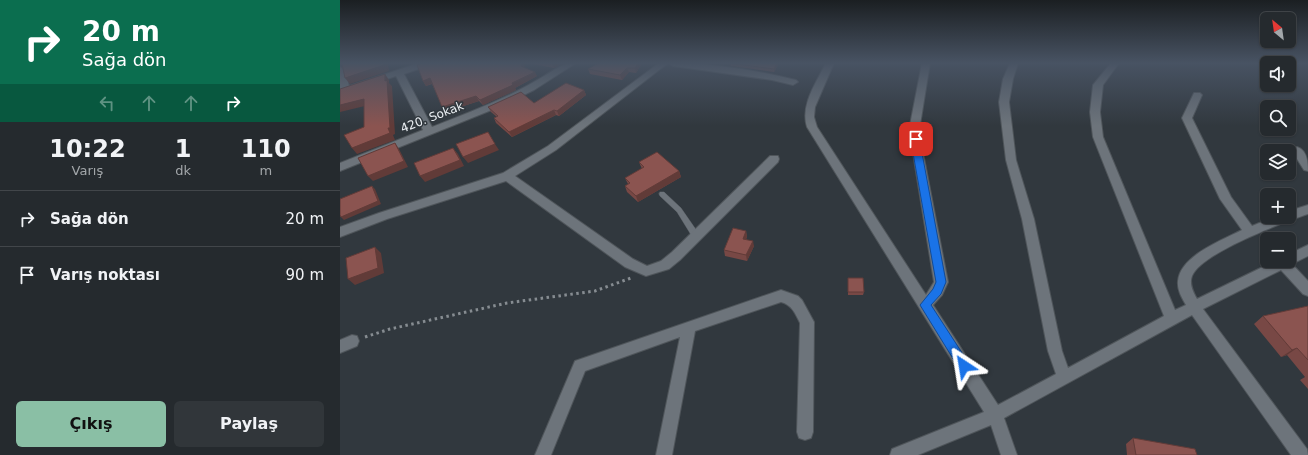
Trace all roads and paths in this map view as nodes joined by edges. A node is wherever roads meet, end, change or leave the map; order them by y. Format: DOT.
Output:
graph roads {
  1 [pos="364,84"];
  2 [pos="405,84"];
  3 [pos="537,84"];
  4 [pos="636,84"];
  5 [pos="820,84"];
  6 [pos="922,84"];
  7 [pos="1007,84"];
  8 [pos="1099,84"];
  9 [pos="343,91"];
  10 [pos="1197,94"];
  11 [pos="429,131"];
  12 [pos="1297,151"];
  13 [pos="774,159"];
  14 [pos="340,166"];
  15 [pos="1308,167"];
  16 [pos="506,176"];
  17 [pos="662,194"];
  18 [pos="1308,209"];
  19 [pos="1296,213"];
  20 [pos="1268,224"];
  21 [pos="1249,231"];
  22 [pos="340,232"];
  23 [pos="696,236"];
  24 [pos="1308,250"];
  25 [pos="1296,256"];
  26 [pos="1272,268"];
  27 [pos="1291,268"];
  28 [pos="646,271"];
  29 [pos="1308,290"];
  30 [pos="925,305"];
  31 [pos="1194,307"];
  32 [pos="1172,319"];
  33 [pos="689,327"];
  34 [pos="346,344"];
  35 [pos="1064,377"];
  36 [pos="995,415"];
  37 [pos="805,432"];
  38 [pos="543,455"];
  39 [pos="664,455"];
  40 [pos="898,455"];
  41 [pos="1010,455"];
  42 [pos="1301,455"];
  1 -- 9 [label="street"];
  2 -- 11 [label="street"];
  3 -- 11 [label="street, 420. Sokak"];
  4 -- 16 [label="street"];
  5 -- 30 [label="street"];
  6 -- 30 [label="street"];
  7 -- 35 [label="street"];
  8 -- 32 [label="street"];
  10 -- 21 [label="street"];
  11 -- 14 [label="street, 420. Sokak"];
  12 -- 15 [label="street"];
  13 -- 23 [label="street"];
  16 -- 22 [label="street"];
  16 -- 28 [label="street"];
  17 -- 23 [label="lane"];
  18 -- 19 [label="street"];
  20 -- 21 [label="street"];
  21 -- 31 [label="street"];
  23 -- 28 [label="street"];
  24 -- 25 [label="street"];
  26 -- 31 [label="street"];
  27 -- 29 [label="street"];
  28 -- 34 [label="path"];
  30 -- 36 [label="street"];
  31 -- 32 [label="street"];
  31 -- 42 [label="street"];
  32 -- 35 [label="street"];
  33 -- 37 [label="street"];
  33 -- 38 [label="street"];
  33 -- 39 [label="street"];
  35 -- 36 [label="street"];
  36 -- 40 [label="street"];
  36 -- 41 [label="street"];
}
